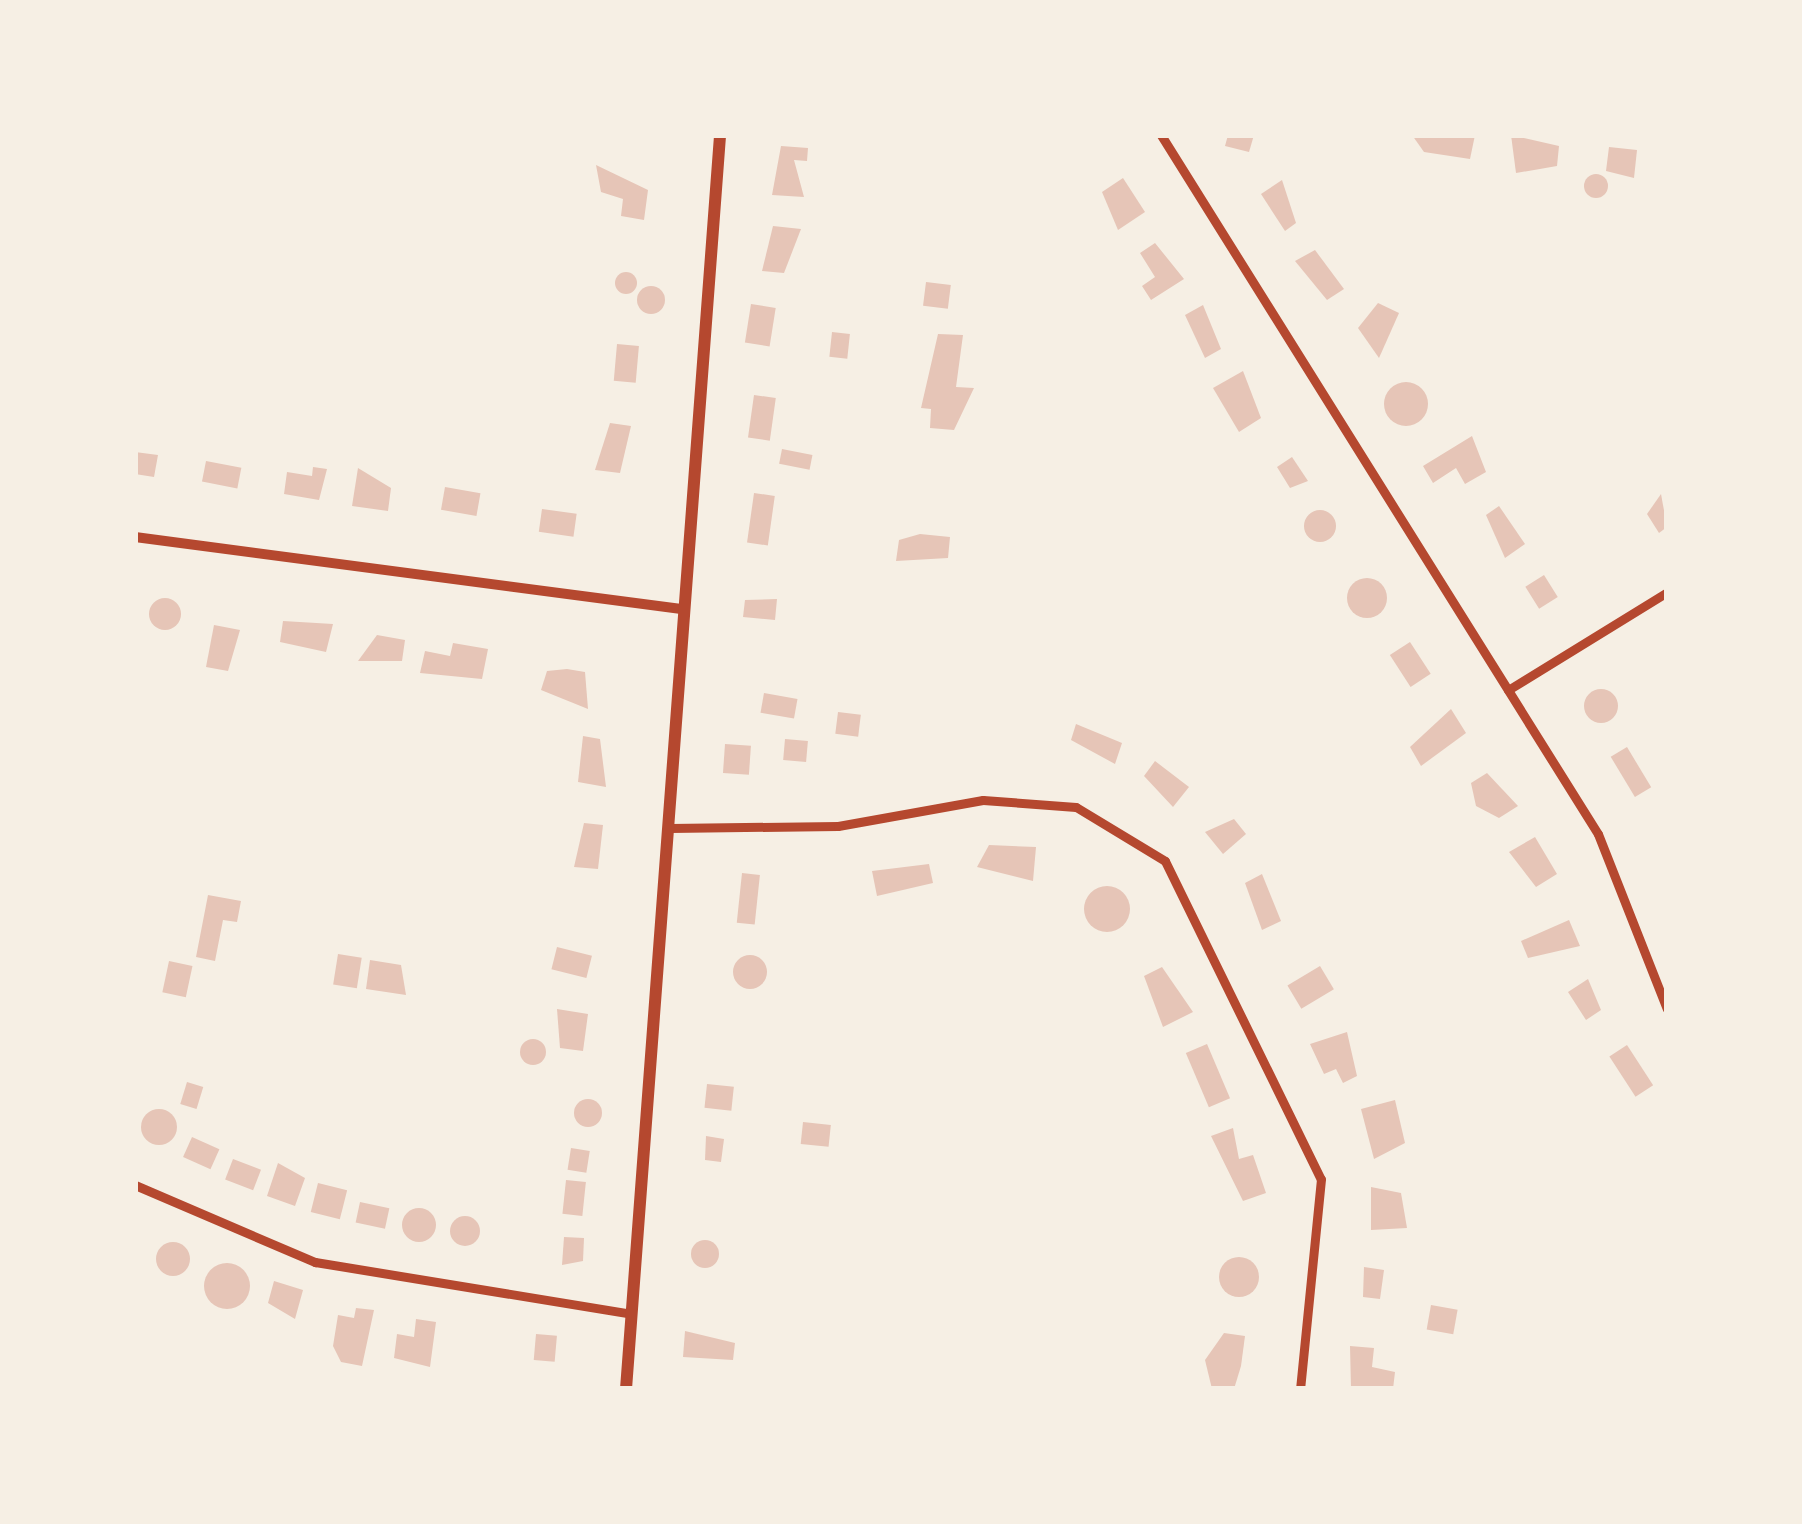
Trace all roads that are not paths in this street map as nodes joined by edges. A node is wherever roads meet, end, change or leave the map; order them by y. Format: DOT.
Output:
graph roads {
  1 [pos="720,135"];
  2 [pos="1161,135"];
  3 [pos="135,537"];
  4 [pos="1667,592"];
  5 [pos="681,608"];
  6 [pos="1508,690"];
  7 [pos="670,828"];
  8 [pos="1667,1009"];
  9 [pos="135,1186"];
  10 [pos="632,1314"];
  11 [pos="626,1389"];
  12 [pos="1300,1389"];
  1 -- 5 [label="main road"];
  2 -- 6 [label="street"];
  3 -- 5 [label="street"];
  4 -- 6 [label="street"];
  5 -- 7 [label="main road"];
  6 -- 8 [label="street"];
  7 -- 10 [label="main road"];
  7 -- 12 [label="street"];
  9 -- 10 [label="street"];
  10 -- 11 [label="main road"];
}
